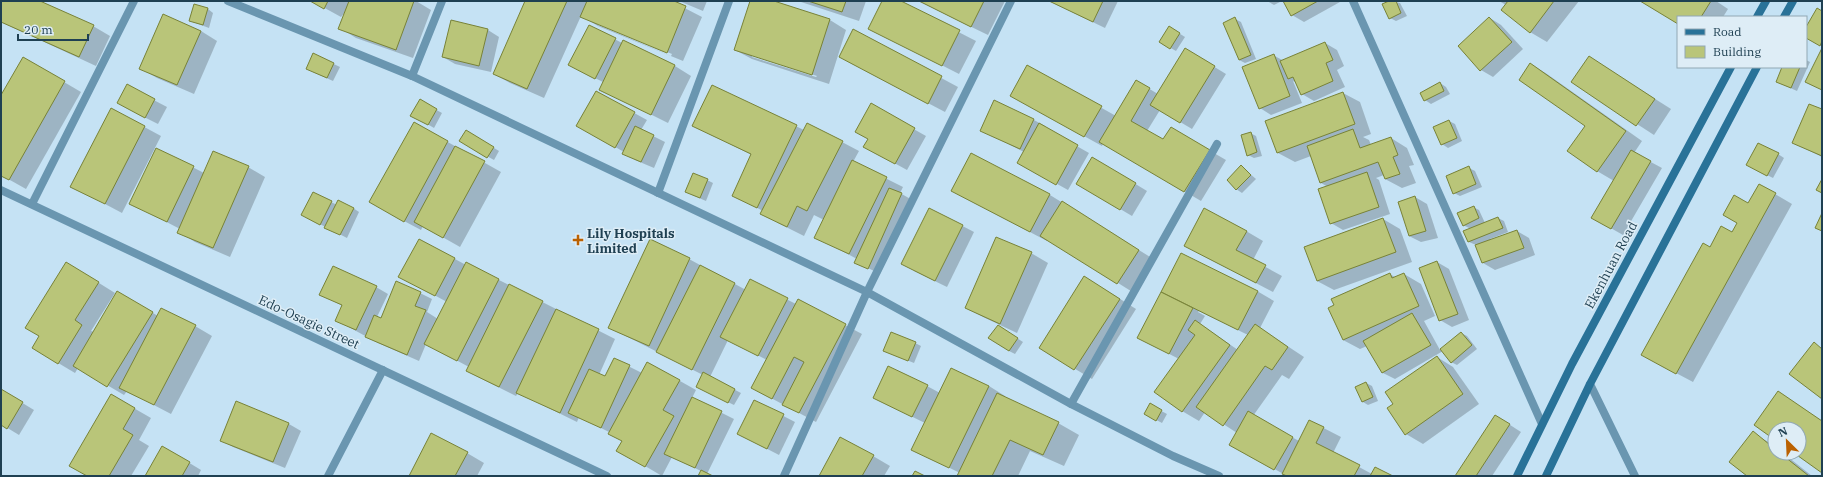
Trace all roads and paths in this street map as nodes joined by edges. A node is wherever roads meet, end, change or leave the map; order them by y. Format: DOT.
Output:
graph roads {
  1 [pos="134,1"];
  2 [pos="228,1"];
  3 [pos="442,1"];
  4 [pos="729,1"];
  5 [pos="1010,1"];
  6 [pos="1353,1"];
  7 [pos="1766,1"];
  8 [pos="1793,1"];
  9 [pos="1758,16"];
  10 [pos="1785,16"];
  11 [pos="1730,68"];
  12 [pos="1756,68"];
  13 [pos="412,76"];
  14 [pos="1217,144"];
  15 [pos="1,190"];
  16 [pos="658,193"];
  17 [pos="32,204"];
  18 [pos="866,292"];
  19 [pos="383,370"];
  20 [pos="1590,384"];
  21 [pos="1071,404"];
  22 [pos="1542,424"];
  23 [pos="328,476"];
  24 [pos="607,476"];
  25 [pos="784,476"];
  26 [pos="1219,476"];
  27 [pos="1517,476"];
  28 [pos="1546,476"];
  29 [pos="1635,476"];
  1 -- 17 [label="street"];
  2 -- 13 [label="street"];
  3 -- 13 [label="street"];
  4 -- 16 [label="street"];
  5 -- 18 [label="street"];
  6 -- 22 [label="street"];
  7 -- 9 [label="main road"];
  8 -- 10 [label="main road"];
  11 -- 22 [label="main road, Ekenhuan Road"];
  12 -- 20 [label="main road"];
  13 -- 16 [label="street"];
  14 -- 21 [label="street"];
  15 -- 17 [label="street, Edo-Osagie Street"];
  16 -- 18 [label="street"];
  17 -- 19 [label="street, Edo-Osagie Street"];
  18 -- 21 [label="street"];
  18 -- 25 [label="street"];
  19 -- 23 [label="street"];
  19 -- 24 [label="street, Edo-Osagie Street"];
  20 -- 28 [label="main road"];
  20 -- 29 [label="street"];
  21 -- 26 [label="street"];
  22 -- 27 [label="main road, Ekenhuan Road"];
}
